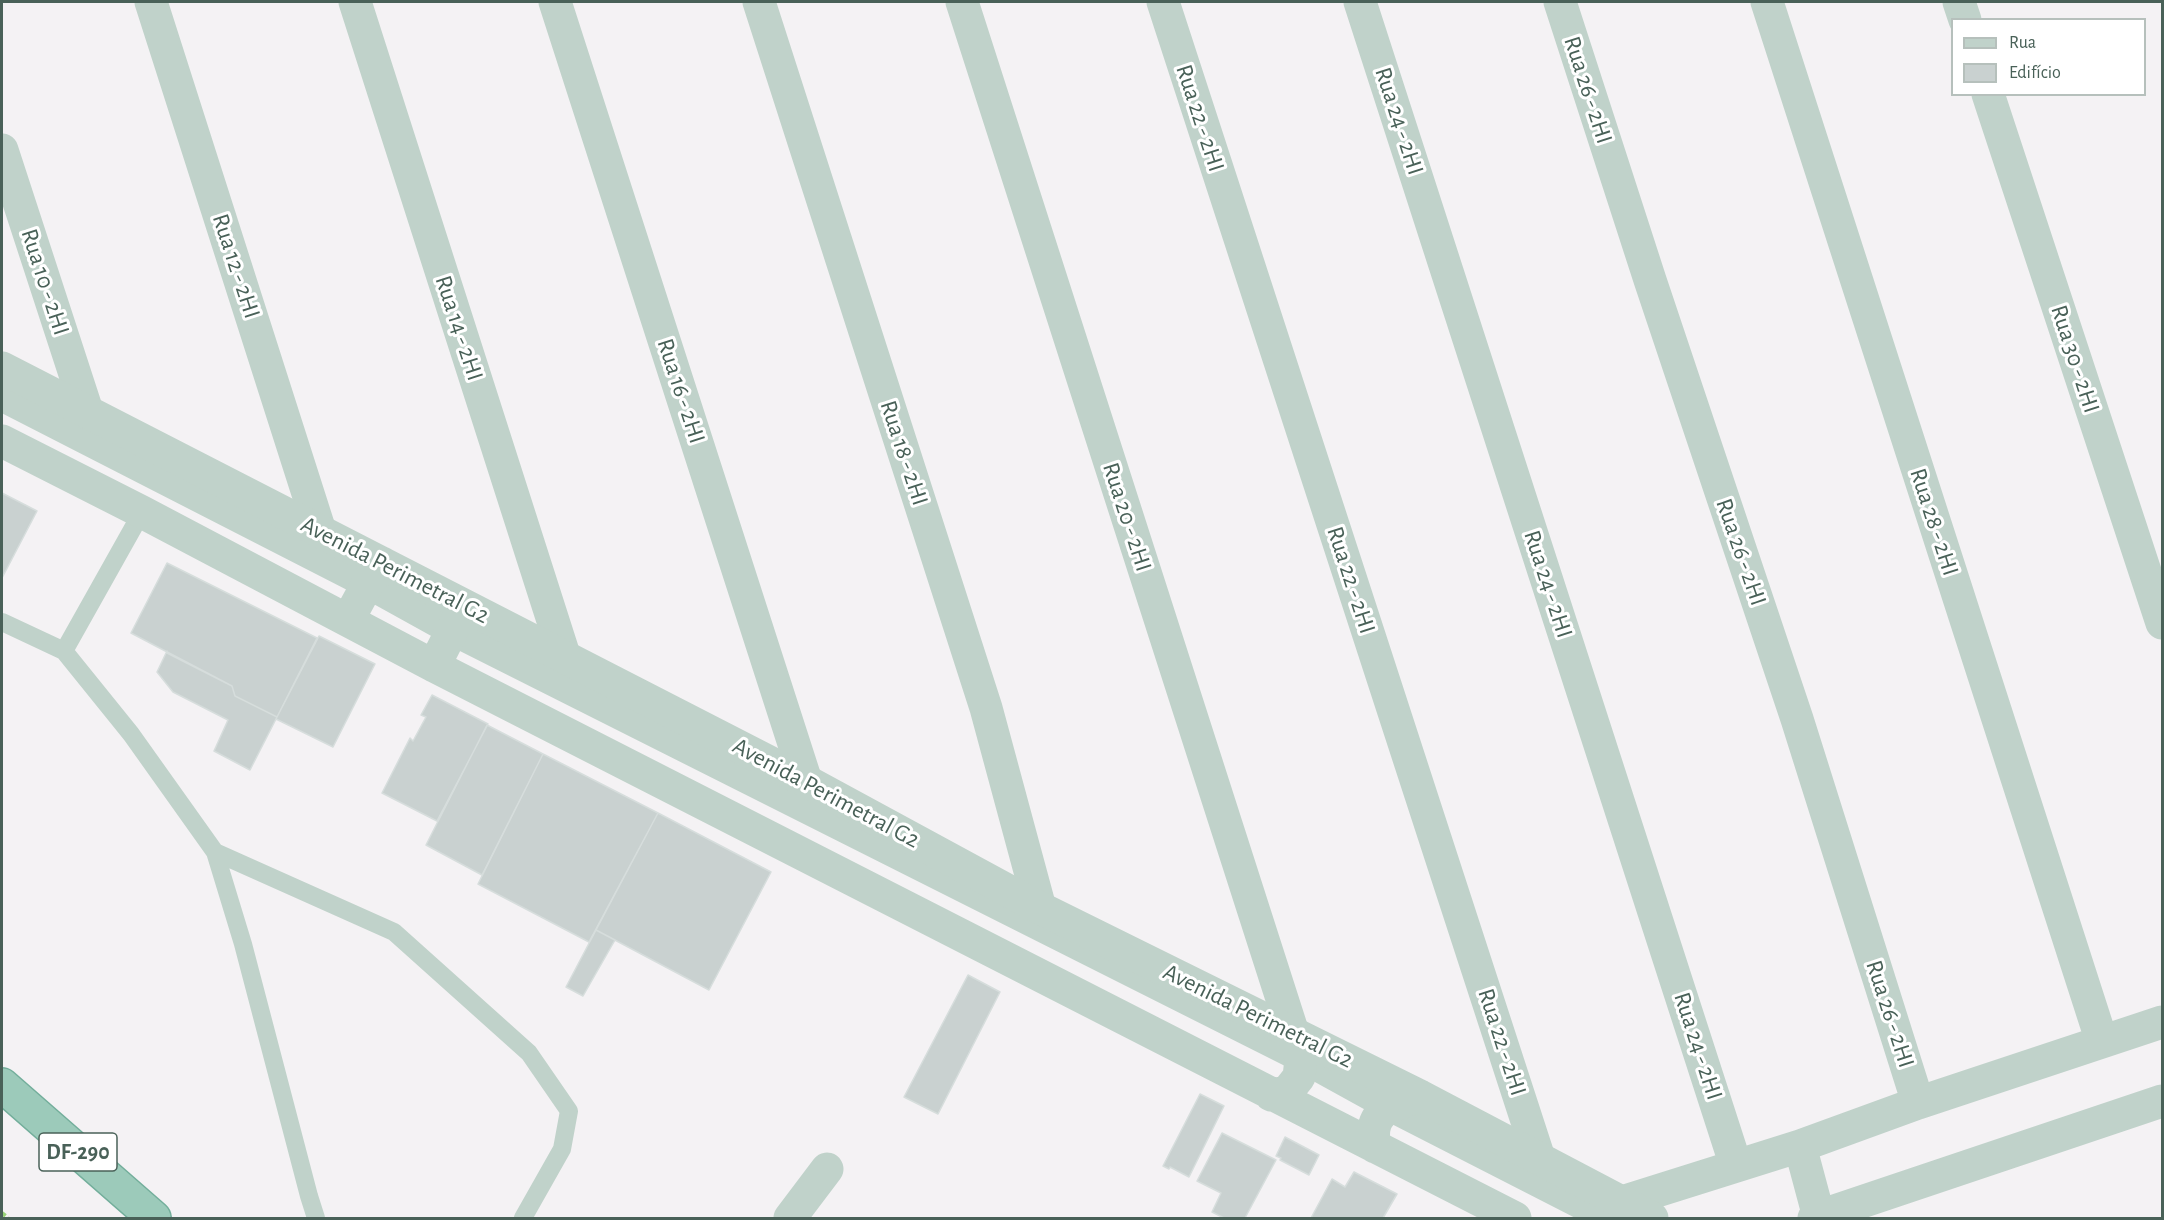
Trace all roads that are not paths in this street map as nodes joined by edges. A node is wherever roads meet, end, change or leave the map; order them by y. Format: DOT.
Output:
graph roads {
  1 [pos="151,2"];
  2 [pos="354,2"];
  3 [pos="555,2"];
  4 [pos="759,2"];
  5 [pos="962,2"];
  6 [pos="1163,2"];
  7 [pos="1360,2"];
  8 [pos="1560,2"];
  9 [pos="1767,2"];
  10 [pos="1959,2"];
  11 [pos="1964,18"];
  12 [pos="1989,96"];
  13 [pos="2,150"];
  14 [pos="2,368"];
  15 [pos="2,398"];
  16 [pos="88,414"];
  17 [pos="2,441"];
  18 [pos="142,512"];
  19 [pos="320,531"];
  20 [pos="375,574"];
  21 [pos="457,619"];
  22 [pos="348,620"];
  23 [pos="2,621"];
  24 [pos="2163,623"];
  25 [pos="64,651"];
  26 [pos="564,655"];
  27 [pos="434,666"];
  28 [pos="806,781"];
  29 [pos="215,852"];
  30 [pos="1040,908"];
  31 [pos="2163,1022"];
  32 [pos="2102,1042"];
  33 [pos="1297,1046"];
  34 [pos="2,1085"];
  35 [pos="1271,1095"];
  36 [pos="1420,1096"];
  37 [pos="2163,1101"];
  38 [pos="1918,1103"];
  39 [pos="1388,1107"];
  40 [pos="1800,1146"];
  41 [pos="1375,1147"];
  42 [pos="1539,1158"];
  43 [pos="1736,1166"];
  44 [pos="827,1169"];
  45 [pos="1614,1210"];
  46 [pos="154,1218"];
  47 [pos="316,1218"];
  48 [pos="524,1218"];
  49 [pos="790,1218"];
  50 [pos="1515,1218"];
  51 [pos="1652,1218"];
  52 [pos="1817,1218"];
  1 -- 19 [label="street, Rua 12 - 2HI"];
  2 -- 26 [label="street, Rua 14 - 2HI"];
  3 -- 28 [label="street, Rua 16 - 2HI"];
  4 -- 30 [label="street, Rua 18 - 2HI"];
  5 -- 33 [label="street, Rua 20 - 2HI"];
  6 -- 42 [label="street, Rua 22 - 2HI"];
  7 -- 43 [label="street, Rua 24 - 2HI"];
  8 -- 38 [label="street, Rua 26 - 2HI"];
  9 -- 32 [label="street, Rua 28 - 2HI"];
  10 -- 11 [label="street"];
  12 -- 24 [label="street, Rua 30 - 2HI"];
  13 -- 16 [label="street, Rua 10 - 2HI"];
  14 -- 16 [label="street, Avenida Perimetral G2"];
  15 -- 20 [label="street"];
  16 -- 19 [label="street, Avenida Perimetral G2"];
  17 -- 18 [label="street"];
  18 -- 22 [label="street"];
  18 -- 25 [label="lane"];
  19 -- 20 [label="street, Avenida Perimetral G2"];
  20 -- 21 [label="street, Avenida Perimetral G2"];
  20 -- 22 [label="street"];
  21 -- 26 [label="street, Avenida Perimetral G2"];
  21 -- 27 [label="street"];
  21 -- 33 [label="street"];
  22 -- 27 [label="street"];
  23 -- 25 [label="lane"];
  25 -- 29 [label="lane"];
  26 -- 28 [label="street, Avenida Perimetral G2"];
  27 -- 35 [label="street"];
  28 -- 30 [label="street, Avenida Perimetral G2"];
  29 -- 47 [label="lane"];
  29 -- 48 [label="lane"];
  30 -- 33 [label="street, Avenida Perimetral G2"];
  31 -- 32 [label="street"];
  32 -- 38 [label="street"];
  33 -- 35 [label="street"];
  33 -- 36 [label="street, Avenida Perimetral G2"];
  33 -- 39 [label="street"];
  34 -- 46 [label="highway, DF-290"];
  35 -- 41 [label="street"];
  36 -- 39 [label="street"];
  36 -- 42 [label="street, Avenida Perimetral G2"];
  37 -- 52 [label="street"];
  38 -- 40 [label="street"];
  39 -- 41 [label="street"];
  39 -- 45 [label="street"];
  40 -- 43 [label="street"];
  40 -- 52 [label="street"];
  41 -- 50 [label="street"];
  42 -- 45 [label="street, Avenida Perimetral G2"];
  43 -- 45 [label="street"];
  44 -- 49 [label="street"];
  45 -- 51 [label="street, Avenida Perimetral G2"];
}
